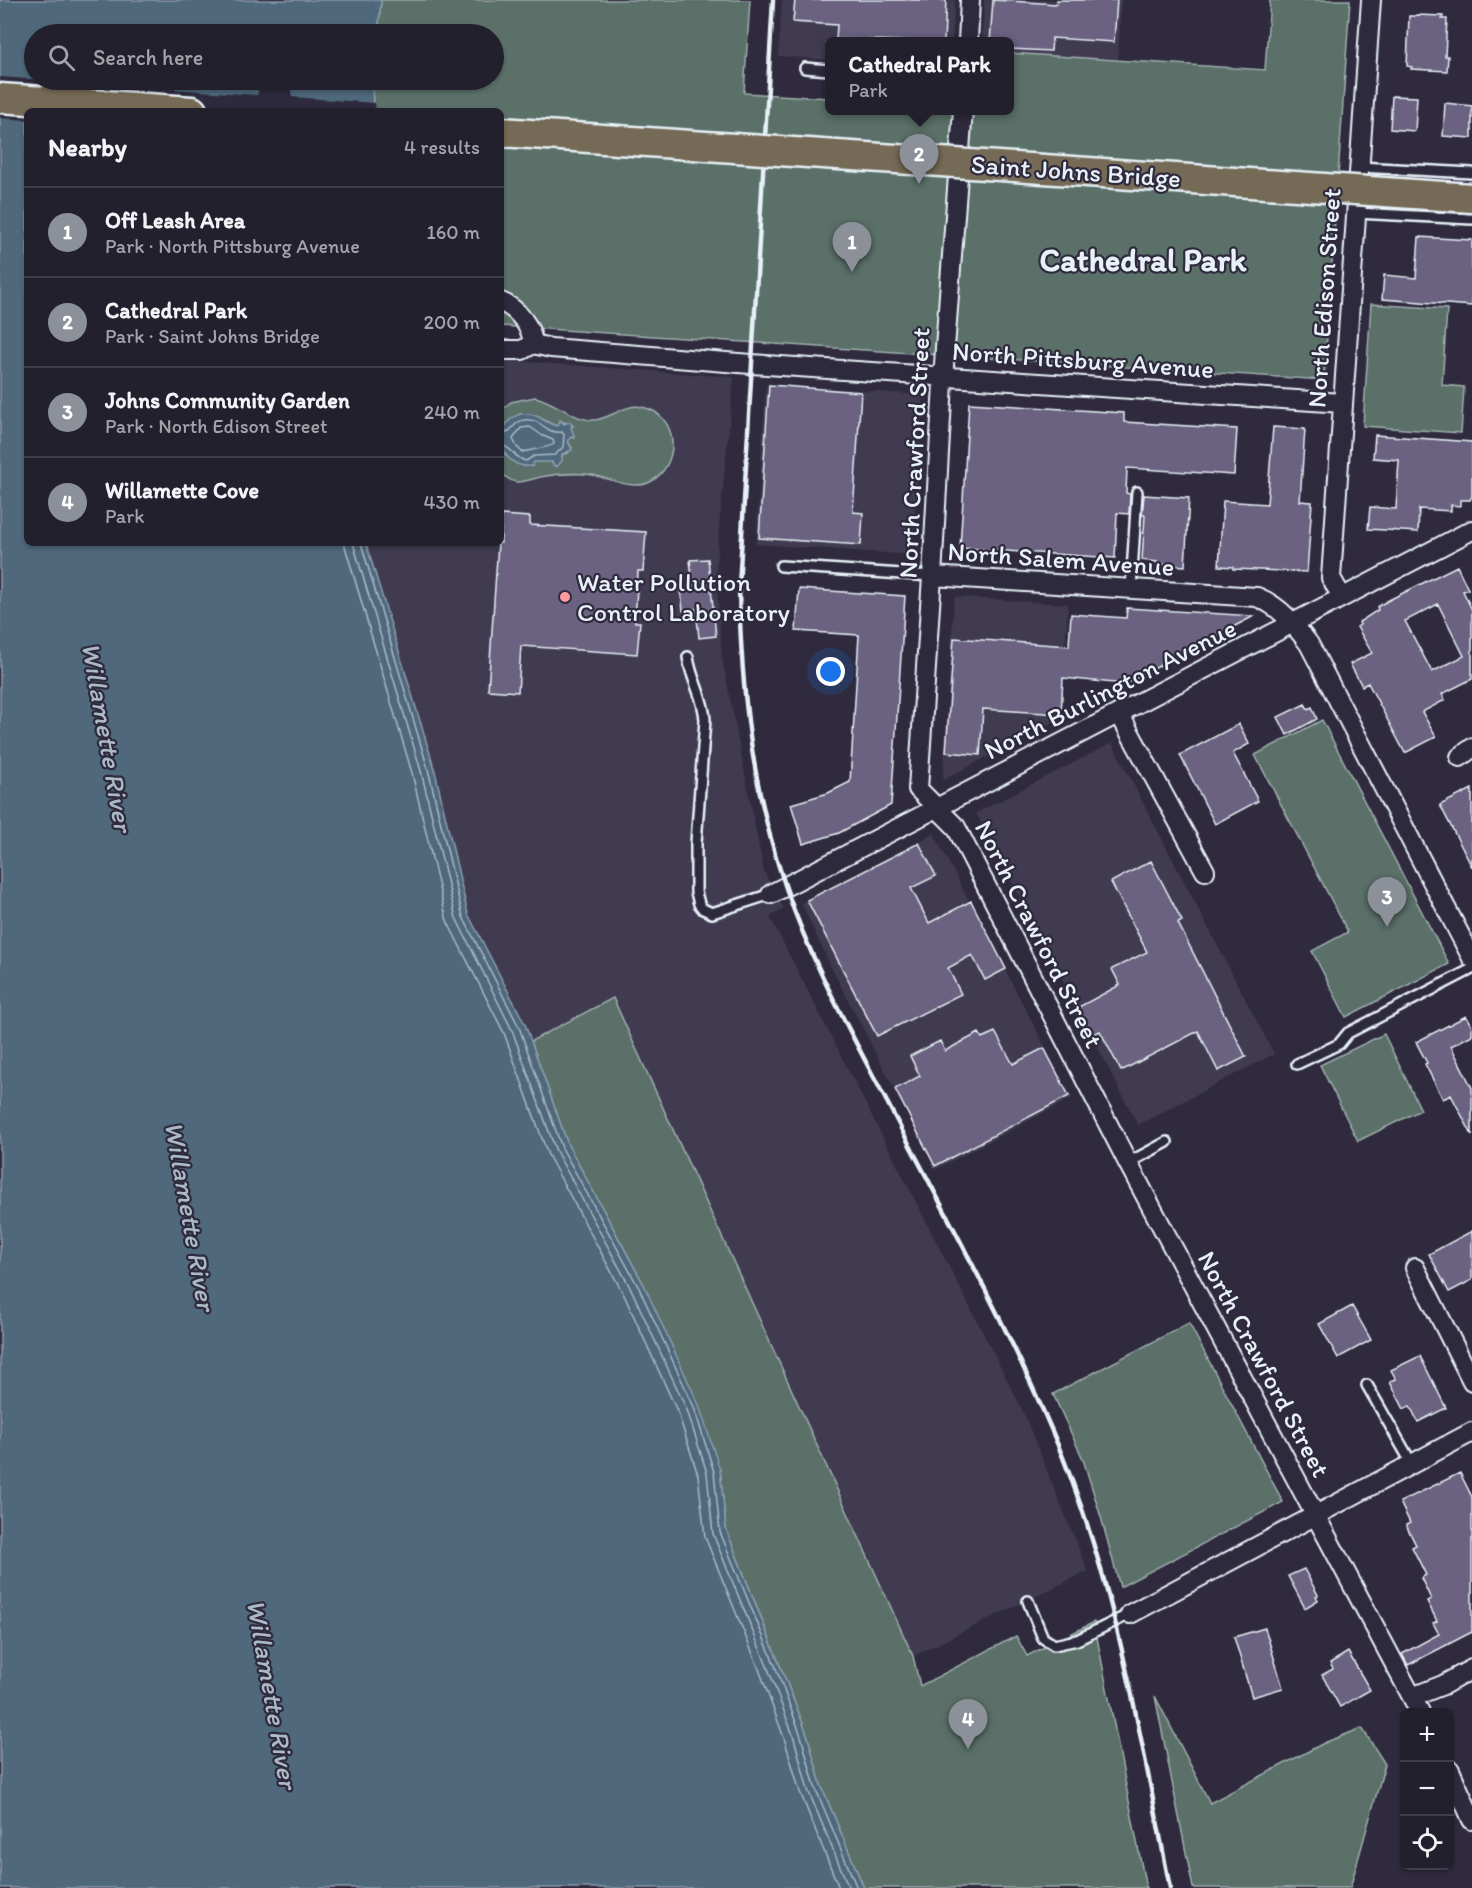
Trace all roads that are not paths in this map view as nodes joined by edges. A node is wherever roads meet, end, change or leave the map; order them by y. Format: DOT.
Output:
graph roads {
  1 [pos="970,0"];
  2 [pos="1371,0"];
  3 [pos="968,37"];
  4 [pos="805,68"];
  5 [pos="825,70"];
  6 [pos="0,98"];
  7 [pos="148,108"];
  8 [pos="963,115"];
  9 [pos="504,132"];
  10 [pos="1359,167"];
  11 [pos="1472,173"];
  12 [pos="1472,198"];
  13 [pos="1356,213"];
  14 [pos="1472,219"];
  15 [pos="504,304"];
  16 [pos="533,344"];
  17 [pos="504,350"];
  18 [pos="944,377"];
  19 [pos="1342,403"];
  20 [pos="1137,492"];
  21 [pos="1472,530"];
  22 [pos="781,566"];
  23 [pos="932,576"];
  24 [pos="1131,589"];
  25 [pos="1342,597"];
  26 [pos="1293,623"];
  27 [pos="688,657"];
  28 [pos="1119,713"];
  29 [pos="937,808"];
  30 [pos="1205,871"];
  31 [pos="771,894"];
  32 [pos="1472,958"];
  33 [pos="1472,969"];
  34 [pos="1297,1064"];
  35 [pos="1167,1142"];
  36 [pos="1128,1163"];
  37 [pos="1415,1268"];
  38 [pos="1472,1381"];
  39 [pos="1366,1384"];
  40 [pos="1472,1432"];
  41 [pos="1412,1464"];
  42 [pos="1314,1515"];
  43 [pos="1028,1601"];
  44 [pos="1130,1614"];
  45 [pos="1472,1669"];
  46 [pos="1416,1705"];
  47 [pos="1454,1781"];
  48 [pos="1472,1820"];
  1 -- 3 [label="street"];
  2 -- 10 [label="street, North Edison Street"];
  4 -- 5 [label="lane"];
  6 -- 7 [label="main road"];
  8 -- 18 [label="street, North Crawford Street"];
  9 -- 12 [label="main road, Saint Johns Bridge, bridge"];
  10 -- 11 [label="lane"];
  10 -- 13 [label="street, North Edison Street"];
  13 -- 14 [label="lane"];
  13 -- 19 [label="street, North Edison Street"];
  15 -- 16 [label="street"];
  16 -- 17 [label="street, North Pittsburg Avenue"];
  16 -- 18 [label="street, North Pittsburg Avenue"];
  18 -- 19 [label="street, North Pittsburg Avenue"];
  18 -- 23 [label="street, North Crawford Street"];
  19 -- 25 [label="street, North Edison Street"];
  20 -- 24 [label="lane"];
  21 -- 25 [label="street, North Burlington Avenue"];
  22 -- 23 [label="lane, North Salem Avenue"];
  23 -- 24 [label="street, North Salem Avenue"];
  23 -- 29 [label="street, North Crawford Street"];
  24 -- 26 [label="street, North Salem Avenue"];
  25 -- 26 [label="street, North Burlington Avenue"];
  26 -- 28 [label="street, North Burlington Avenue"];
  26 -- 32 [label="street"];
  27 -- 31 [label="lane"];
  28 -- 29 [label="street, North Burlington Avenue"];
  28 -- 30 [label="street"];
  29 -- 31 [label="street, North Burlington Avenue"];
  29 -- 36 [label="street, North Crawford Street"];
  33 -- 34 [label="lane"];
  35 -- 36 [label="lane"];
  36 -- 42 [label="street, North Crawford Street"];
  37 -- 38 [label="street"];
  39 -- 41 [label="lane"];
  40 -- 41 [label="street"];
  41 -- 42 [label="street"];
  42 -- 44 [label="street"];
  42 -- 46 [label="street, North Crawford Street"];
  43 -- 44 [label="lane"];
  45 -- 46 [label="street"];
  47 -- 48 [label="street"];
}
